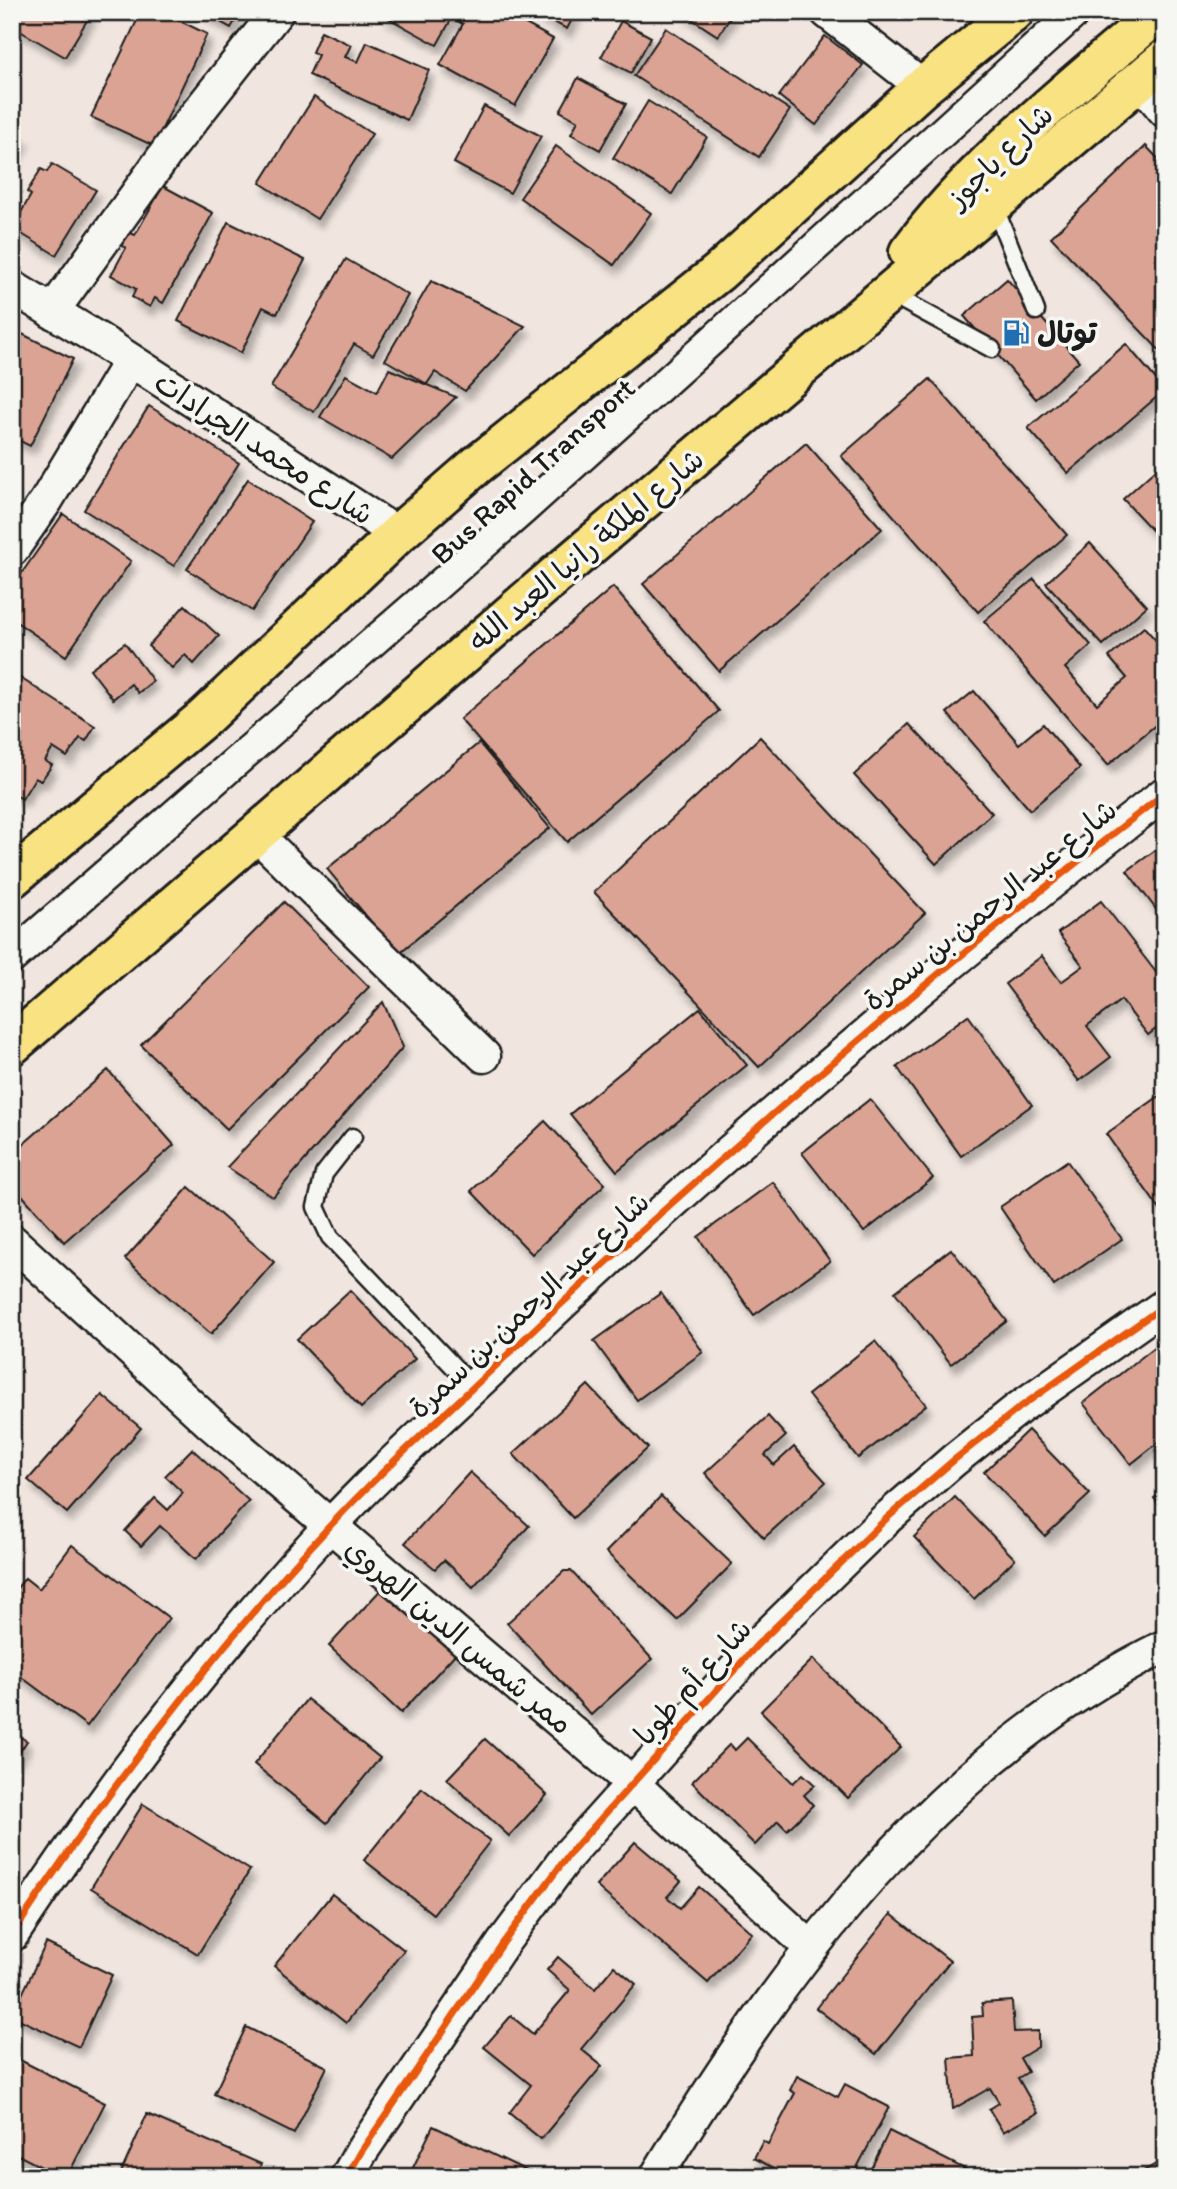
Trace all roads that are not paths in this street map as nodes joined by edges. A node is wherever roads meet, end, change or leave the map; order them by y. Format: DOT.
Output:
graph roads {
  1 [pos="277,12"];
  2 [pos="827,12"];
  3 [pos="1014,12"];
  4 [pos="1065,12"];
  5 [pos="1086,12"];
  6 [pos="1159,12"];
  7 [pos="1152,70"];
  8 [pos="923,87"];
  9 [pos="1165,111"];
  10 [pos="993,202"];
  11 [pos="12,287"];
  12 [pos="889,293"];
  13 [pos="52,312"];
  14 [pos="1035,312"];
  15 [pos="860,318"];
  16 [pos="992,349"];
  17 [pos="130,361"];
  18 [pos="398,534"];
  19 [pos="12,550"];
  20 [pos="1165,793"];
  21 [pos="255,833"];
  22 [pos="12,878"];
  23 [pos="12,947"];
  24 [pos="12,967"];
  25 [pos="12,1045"];
  26 [pos="484,1056"];
  27 [pos="353,1138"];
  28 [pos="12,1241"];
  29 [pos="1165,1305"];
  30 [pos="474,1388"];
  31 [pos="329,1526"];
  32 [pos="1165,1646"];
  33 [pos="632,1783"];
  34 [pos="12,1935"];
  35 [pos="810,1947"];
  36 [pos="347,2177"];
  37 [pos="656,2177"];
  1 -- 13 [label="street"];
  2 -- 8 [label="street"];
  3 -- 8 [label="main road"];
  4 -- 23 [label="lane, Bus Rapid Transport"];
  5 -- 24 [label="lane, Bus Rapid Transport"];
  6 -- 15 [label="main road, شارع ياجوز"];
  7 -- 9 [label="street"];
  7 -- 10 [label="main road, شارع الملكة رانيا العبد الله"];
  8 -- 18 [label="main road"];
  10 -- 12 [label="main road, شارع الملكة رانيا العبد الله"];
  10 -- 14 [label="lane"];
  11 -- 13 [label="street, شارع محمد الجرادات"];
  12 -- 15 [label="main road, شارع الملكة رانيا العبد الله"];
  12 -- 16 [label="lane"];
  13 -- 17 [label="street, شارع محمد الجرادات"];
  15 -- 21 [label="main road, شارع الملكة رانيا العبد الله"];
  17 -- 18 [label="street, شارع محمد الجرادات"];
  17 -- 19 [label="street, شارع محمد الجرادات"];
  18 -- 22 [label="main road"];
  20 -- 30 [label="street, شارع عبد الرحمن بن سمرة"];
  21 -- 25 [label="main road, شارع الملكة رانيا العبد الله"];
  21 -- 26 [label="street"];
  27 -- 30 [label="lane"];
  28 -- 31 [label="street, ممر شمس الدين الهروي"];
  29 -- 33 [label="street, شارع أم طوبا"];
  30 -- 31 [label="street, شارع عبد الرحمن بن سمرة"];
  31 -- 33 [label="street, ممر شمس الدين الهروي"];
  31 -- 34 [label="street, شارع عبد الرحمن بن سمرة"];
  32 -- 35 [label="street"];
  33 -- 35 [label="street, ممر شمس الدين الهروي"];
  33 -- 36 [label="street, شارع أم طوبا"];
  35 -- 37 [label="street"];
}
